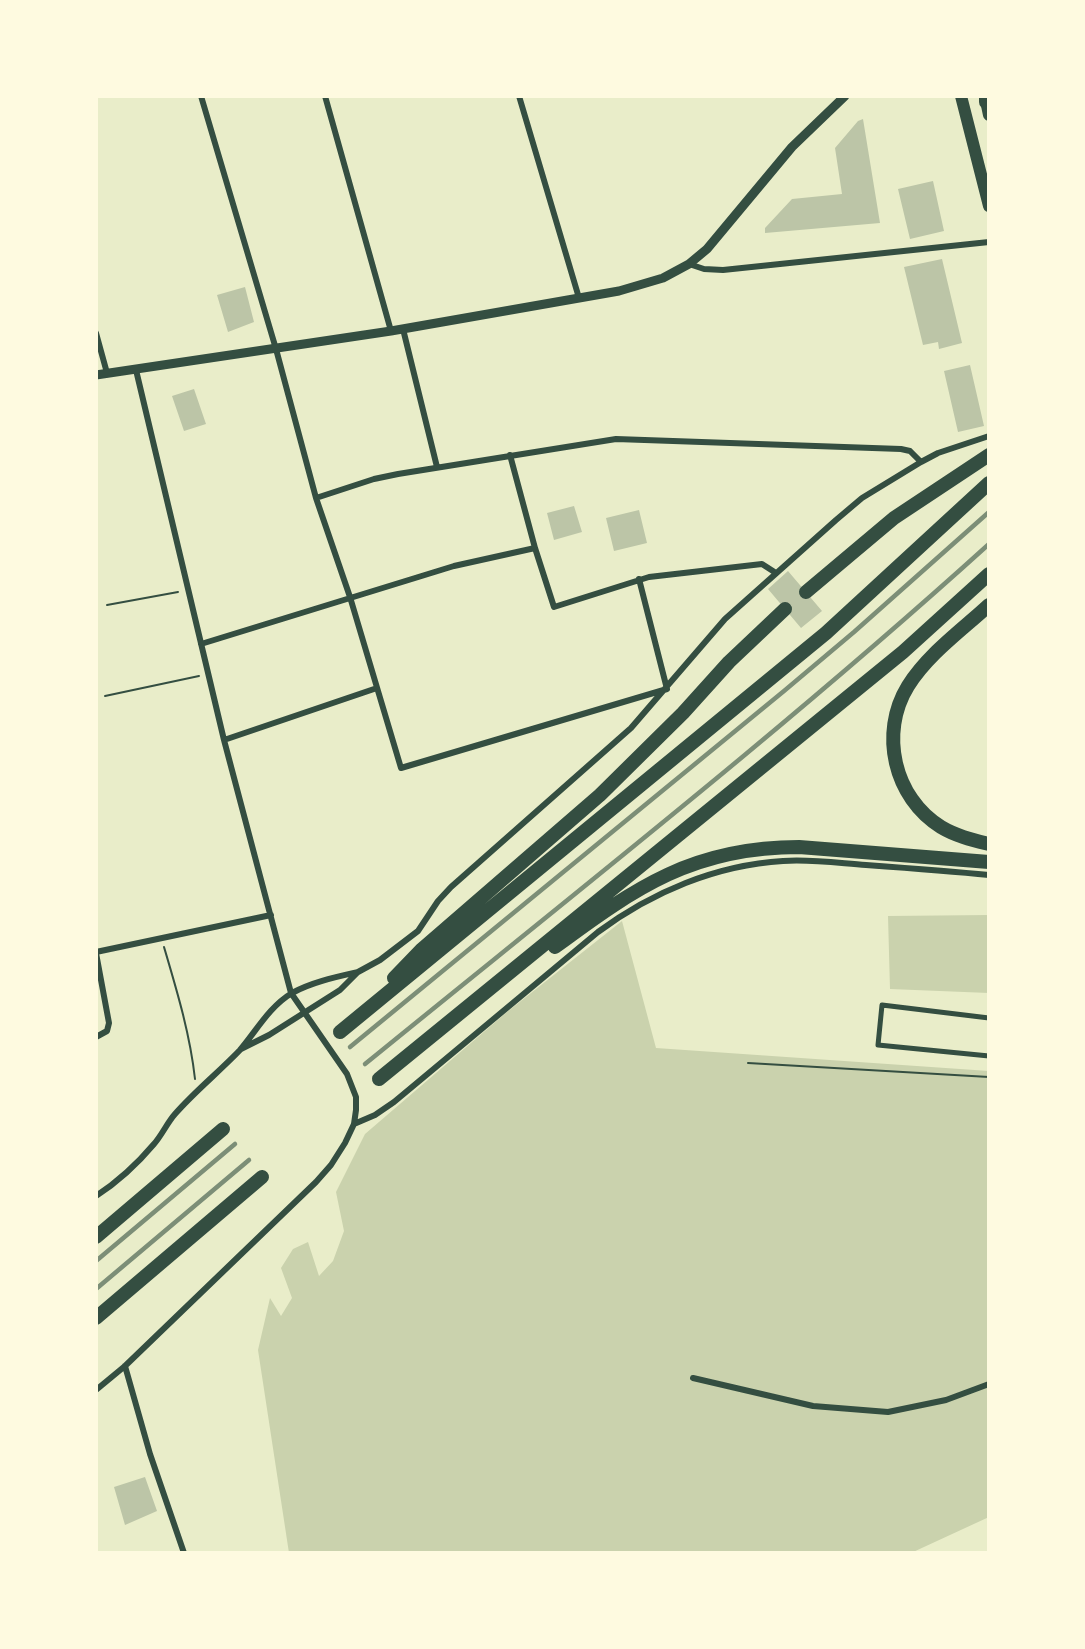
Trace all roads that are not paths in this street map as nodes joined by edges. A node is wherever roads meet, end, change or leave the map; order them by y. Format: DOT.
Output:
graph roads {
  1 [pos="201,96"];
  2 [pos="325,96"];
  3 [pos="519,96"];
  4 [pos="845,96"];
  5 [pos="961,96"];
  6 [pos="989,206"];
  7 [pos="989,242"];
  8 [pos="689,264"];
  9 [pos="579,298"];
  10 [pos="403,329"];
  11 [pos="391,331"];
  12 [pos="96,333"];
  13 [pos="276,349"];
  14 [pos="136,369"];
  15 [pos="107,373"];
  16 [pos="96,375"];
  17 [pos="989,436"];
  18 [pos="510,455"];
  19 [pos="989,455"];
  20 [pos="921,462"];
  21 [pos="437,467"];
  22 [pos="989,483"];
  23 [pos="316,498"];
  24 [pos="536,548"];
  25 [pos="776,573"];
  26 [pos="989,574"];
  27 [pos="639,579"];
  28 [pos="806,592"];
  29 [pos="350,597"];
  30 [pos="989,604"];
  31 [pos="785,609"];
  32 [pos="201,644"];
  33 [pos="377,688"];
  34 [pos="667,689"];
  35 [pos="224,740"];
  36 [pos="989,843"];
  37 [pos="989,862"];
  38 [pos="989,875"];
  39 [pos="271,915"];
  40 [pos="96,952"];
  41 [pos="358,972"];
  42 [pos="291,993"];
  43 [pos="472,1003"];
  44 [pos="303,1013"];
  45 [pos="989,1018"];
  46 [pos="96,1037"];
  47 [pos="240,1049"];
  48 [pos="989,1056"];
  49 [pos="379,1079"];
  50 [pos="354,1124"];
  51 [pos="223,1129"];
  52 [pos="262,1177"];
  53 [pos="96,1196"];
  54 [pos="96,1237"];
  55 [pos="96,1318"];
  56 [pos="125,1366"];
  57 [pos="693,1378"];
  58 [pos="989,1384"];
  59 [pos="96,1390"];
  60 [pos="184,1553"];
  1 -- 13 [label="street"];
  2 -- 11 [label="street"];
  3 -- 9 [label="street"];
  4 -- 8 [label="street"];
  5 -- 6 [label="main road"];
  7 -- 8 [label="street"];
  8 -- 9 [label="street"];
  9 -- 10 [label="street"];
  10 -- 11 [label="street"];
  10 -- 21 [label="street"];
  11 -- 13 [label="street"];
  12 -- 15 [label="street"];
  13 -- 14 [label="street"];
  13 -- 23 [label="street"];
  14 -- 15 [label="street"];
  14 -- 32 [label="street"];
  15 -- 16 [label="street"];
  17 -- 20 [label="street"];
  18 -- 20 [label="street"];
  18 -- 21 [label="street"];
  18 -- 24 [label="street"];
  19 -- 28 [label="highway"];
  20 -- 25 [label="street"];
  21 -- 23 [label="street"];
  22 -- 31 [label="highway"];
  23 -- 29 [label="street"];
  24 -- 27 [label="street"];
  24 -- 29 [label="street"];
  25 -- 27 [label="street"];
  25 -- 34 [label="street"];
  26 -- 43 [label="highway"];
  27 -- 34 [label="street"];
  29 -- 32 [label="street"];
  29 -- 33 [label="street"];
  30 -- 36 [label="highway"];
  32 -- 35 [label="street"];
  33 -- 34 [label="street"];
  33 -- 35 [label="street"];
  34 -- 41 [label="street"];
  35 -- 39 [label="street"];
  37 -- 43 [label="highway"];
  38 -- 50 [label="street"];
  39 -- 40 [label="street"];
  39 -- 42 [label="street"];
  40 -- 46 [label="street"];
  41 -- 42 [label="street"];
  41 -- 44 [label="street"];
  42 -- 44 [label="street"];
  42 -- 47 [label="street"];
  43 -- 49 [label="highway"];
  44 -- 47 [label="street"];
  44 -- 50 [label="street"];
  45 -- 48 [label="street"];
  47 -- 53 [label="street"];
  50 -- 56 [label="street"];
  51 -- 54 [label="highway"];
  52 -- 55 [label="highway"];
  56 -- 59 [label="street"];
  56 -- 60 [label="street"];
  57 -- 58 [label="street"];
}
